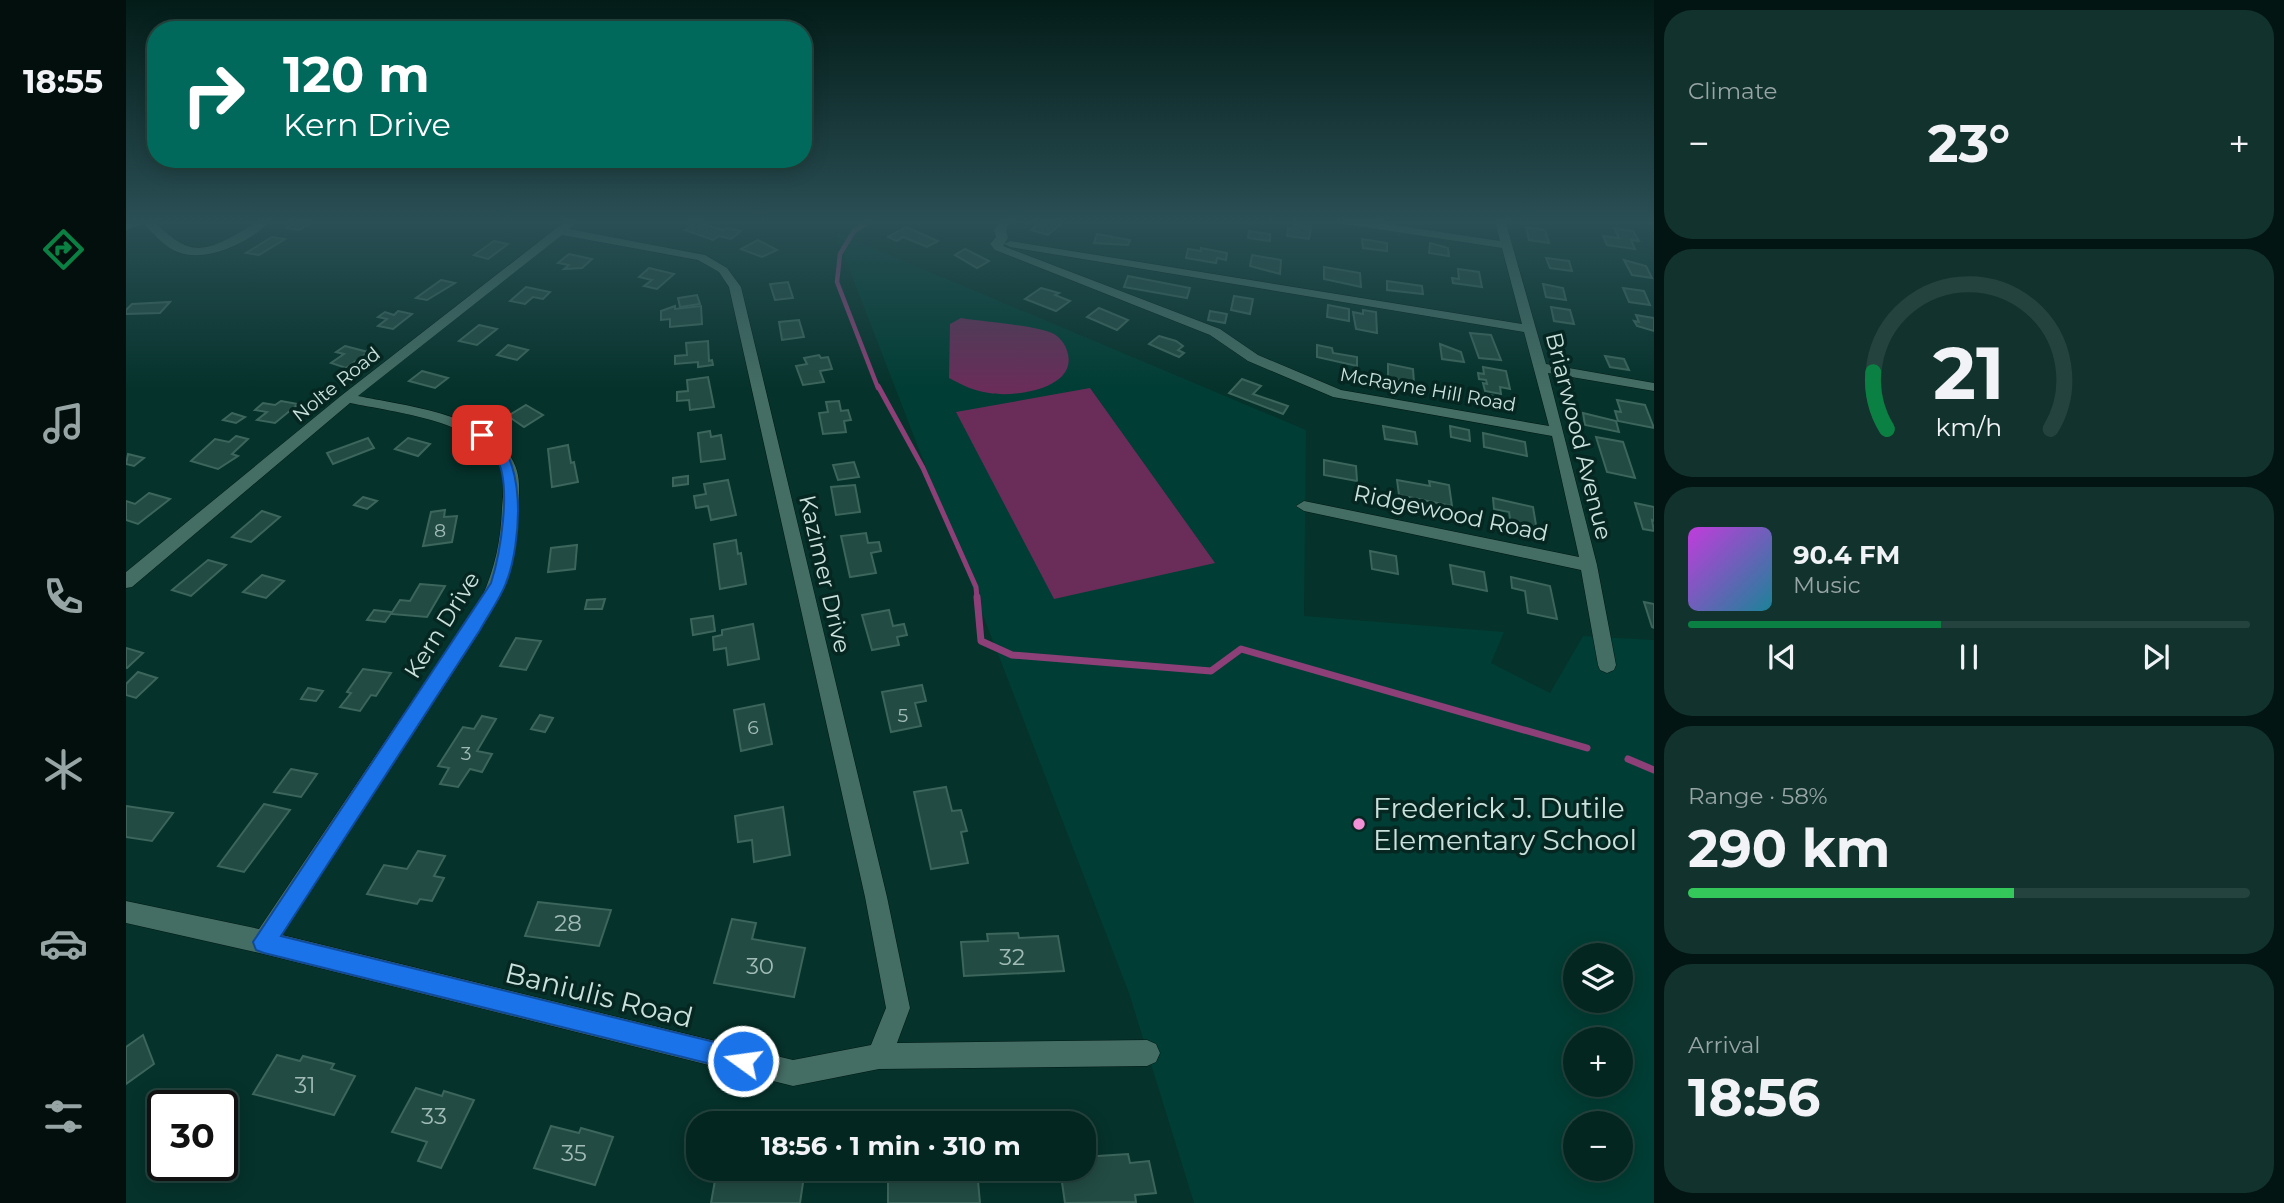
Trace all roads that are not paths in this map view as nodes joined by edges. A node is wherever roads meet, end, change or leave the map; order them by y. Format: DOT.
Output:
graph roads {
  1 [pos="502,276"];
  2 [pos="729,276"];
  3 [pos="1071,276"];
  4 [pos="1202,276"];
  5 [pos="1514,276"];
  6 [pos="1528,329"];
  7 [pos="1540,367"];
  8 [pos="1654,387"];
  9 [pos="348,398"];
  10 [pos="1558,432"];
  11 [pos="1304,506"];
  12 [pos="1589,565"];
  13 [pos="126,582"];
  14 [pos="1607,665"];
  15 [pos="126,912"];
  16 [pos="264,942"];
  17 [pos="1147,1053"];
  18 [pos="879,1056"];
  1 -- 9 [label="street, Nolte Road"];
  2 -- 18 [label="street, Kazimer Drive"];
  3 -- 10 [label="street, McRayne Hill Road"];
  4 -- 6 [label="street"];
  5 -- 6 [label="street, Briarwood Avenue"];
  6 -- 7 [label="street, Briarwood Avenue"];
  7 -- 8 [label="street"];
  7 -- 10 [label="street, Briarwood Avenue"];
  9 -- 13 [label="street, Nolte Road"];
  9 -- 16 [label="street, Kern Drive"];
  10 -- 12 [label="street, Briarwood Avenue"];
  11 -- 12 [label="street, Ridgewood Road"];
  12 -- 14 [label="street, Briarwood Avenue"];
  15 -- 16 [label="street, Baniulis Road"];
  16 -- 18 [label="street, Baniulis Road"];
  17 -- 18 [label="street, Baniulis Road"];
}
